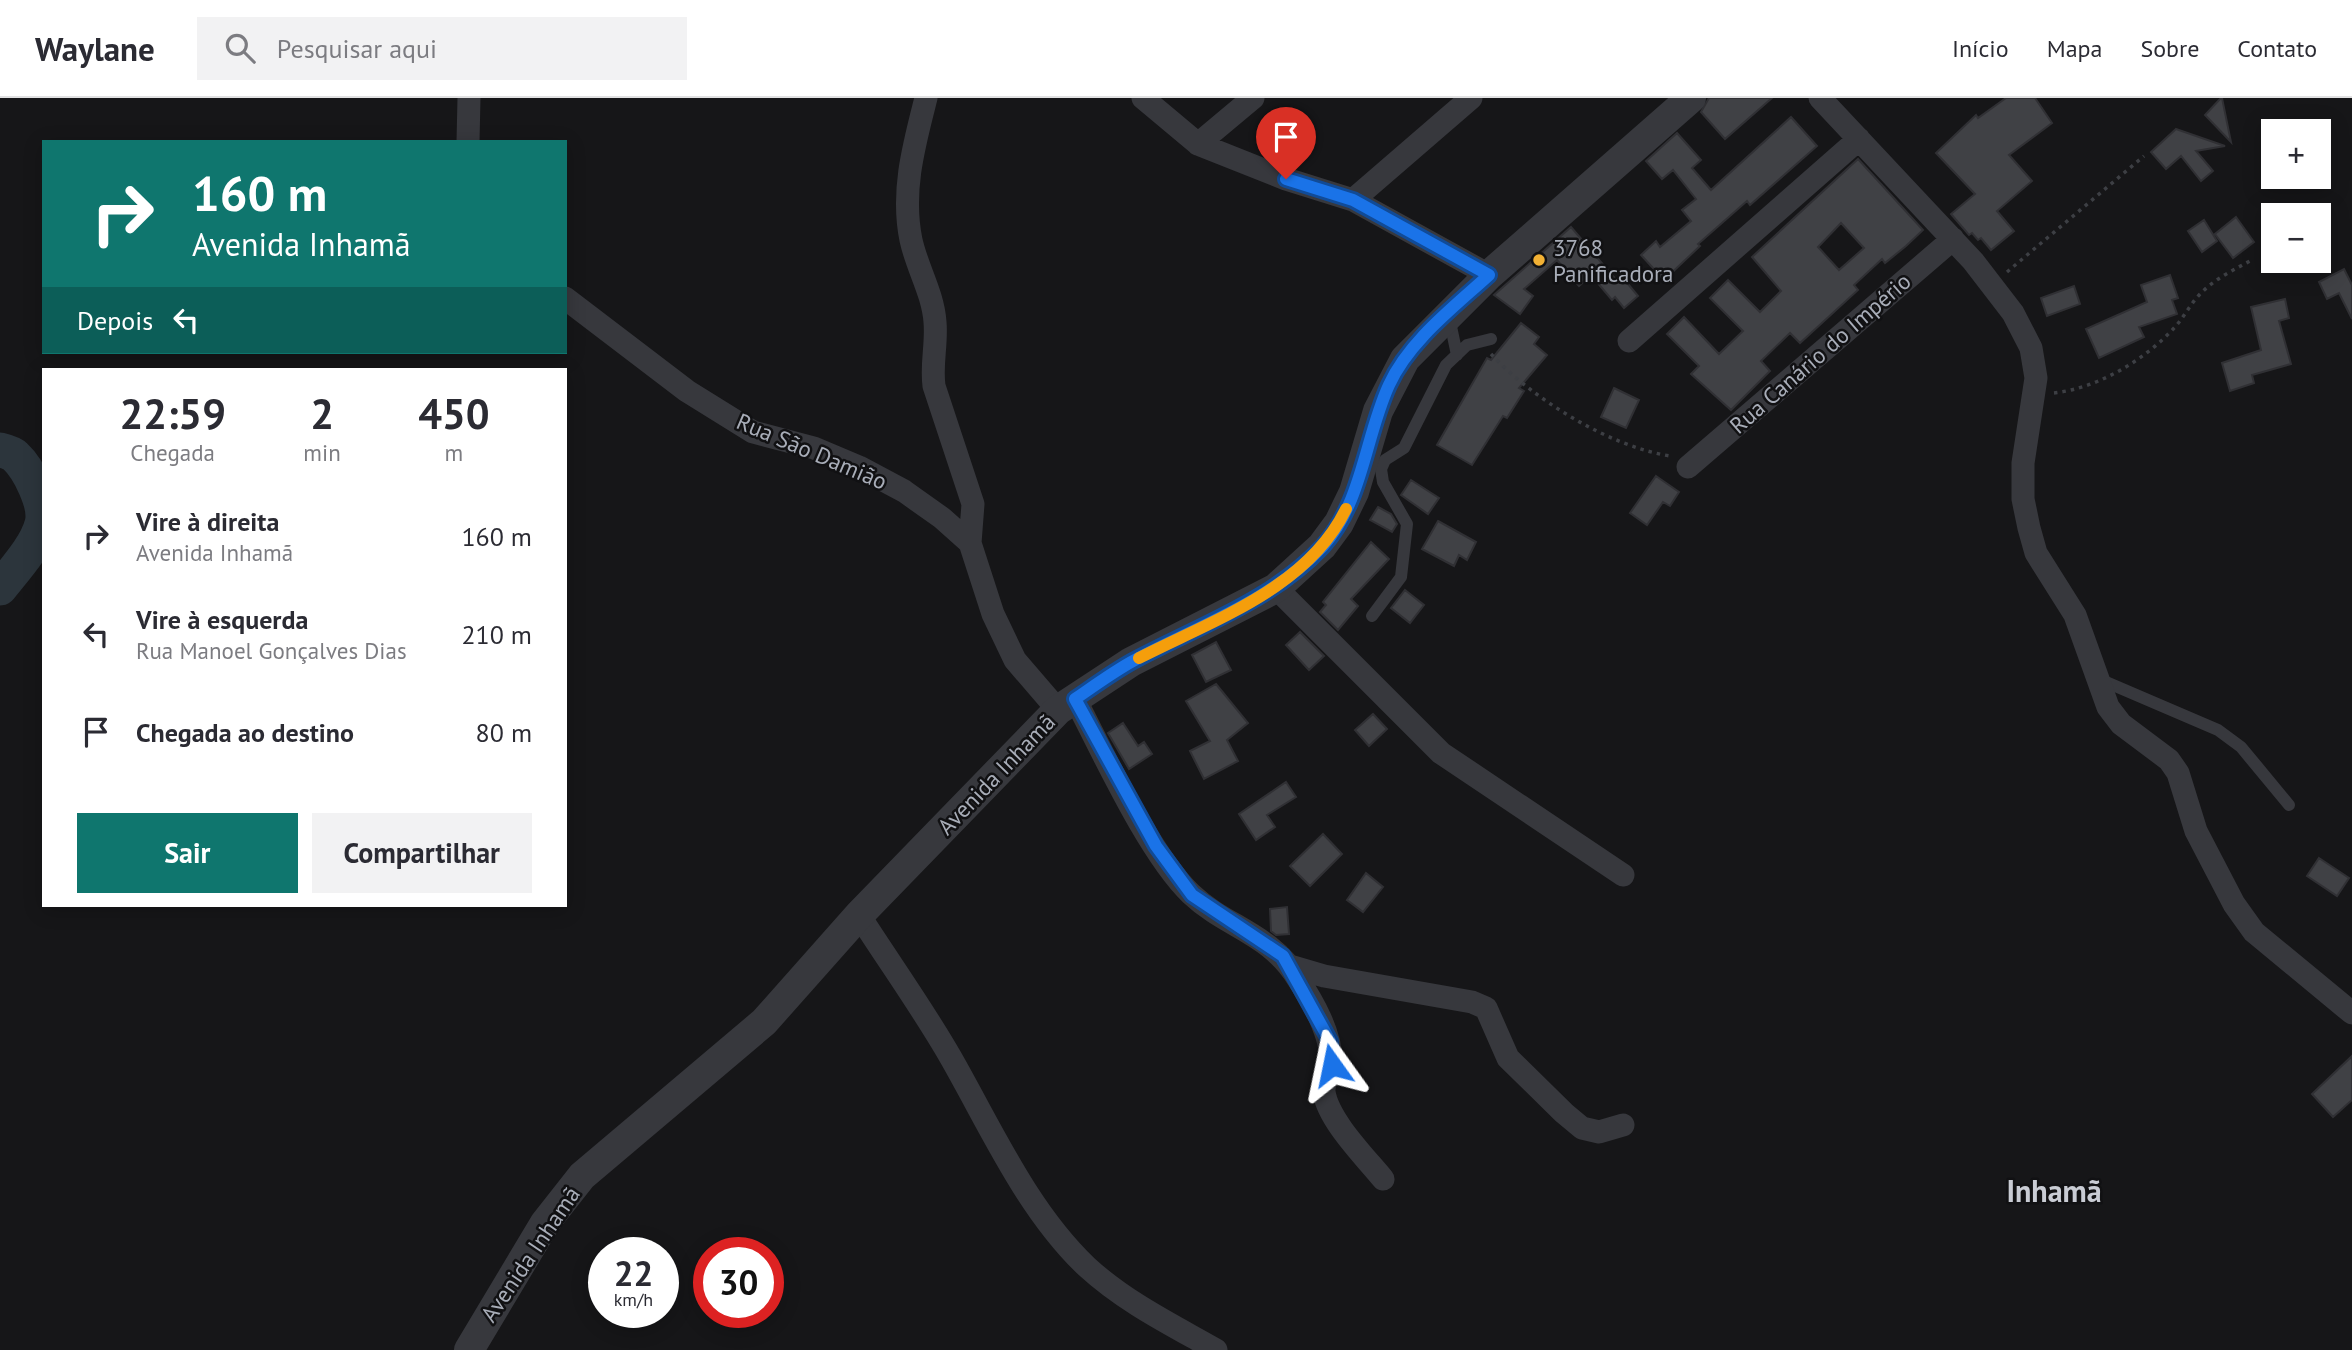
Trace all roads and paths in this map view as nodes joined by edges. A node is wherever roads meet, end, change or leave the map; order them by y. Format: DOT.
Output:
graph roads {
  1 [pos="468,98"];
  2 [pos="926,98"];
  3 [pos="1143,98"];
  4 [pos="1253,98"];
  5 [pos="1471,98"];
  6 [pos="1691,98"];
  7 [pos="1820,98"];
  8 [pos="1859,139"];
  9 [pos="468,140"];
  10 [pos="1198,144"];
  11 [pos="2144,156"];
  12 [pos="1353,200"];
  13 [pos="1953,239"];
  14 [pos="2250,261"];
  15 [pos="1489,275"];
  16 [pos="1992,285"];
  17 [pos="567,300"];
  18 [pos="1448,314"];
  19 [pos="1485,340"];
  20 [pos="1629,341"];
  21 [pos="1457,355"];
  22 [pos="2035,396"];
  23 [pos="1376,456"];
  24 [pos="1692,463"];
  25 [pos="970,543"];
  26 [pos="1276,588"];
  27 [pos="1372,616"];
  28 [pos="2099,679"];
  29 [pos="1067,704"];
  30 [pos="2289,806"];
  31 [pos="1623,875"];
  32 [pos="859,915"];
  33 [pos="1290,966"];
  34 [pos="2352,1013"];
  35 [pos="1623,1125"];
  36 [pos="1383,1179"];
  37 [pos="469,1350"];
  38 [pos="1216,1350"];
  1 -- 9 [label="street"];
  2 -- 25 [label="street"];
  3 -- 10 [label="street"];
  4 -- 10 [label="street"];
  5 -- 12 [label="street"];
  6 -- 15 [label="street, Avenida Inhamã"];
  7 -- 8 [label="street"];
  8 -- 13 [label="street"];
  8 -- 20 [label="street"];
  10 -- 12 [label="street"];
  11 -- 16 [label="path"];
  12 -- 15 [label="street"];
  13 -- 16 [label="street"];
  13 -- 24 [label="street, Rua Canário do Império"];
  14 -- 22 [label="path"];
  15 -- 18 [label="street, Avenida Inhamã"];
  16 -- 22 [label="street"];
  17 -- 25 [label="street, Rua São Damião"];
  18 -- 21 [label="lane"];
  18 -- 23 [label="street, Avenida Inhamã"];
  19 -- 21 [label="lane"];
  19 -- 24 [label="path"];
  21 -- 23 [label="lane"];
  22 -- 28 [label="street"];
  23 -- 26 [label="street, Avenida Inhamã"];
  23 -- 27 [label="lane"];
  25 -- 29 [label="street"];
  26 -- 29 [label="street, Avenida Inhamã"];
  26 -- 31 [label="street"];
  28 -- 30 [label="lane"];
  28 -- 34 [label="street"];
  29 -- 32 [label="street, Avenida Inhamã"];
  29 -- 33 [label="street"];
  32 -- 37 [label="street, Avenida Inhamã"];
  32 -- 38 [label="street"];
  33 -- 35 [label="street"];
  33 -- 36 [label="street"];
}
